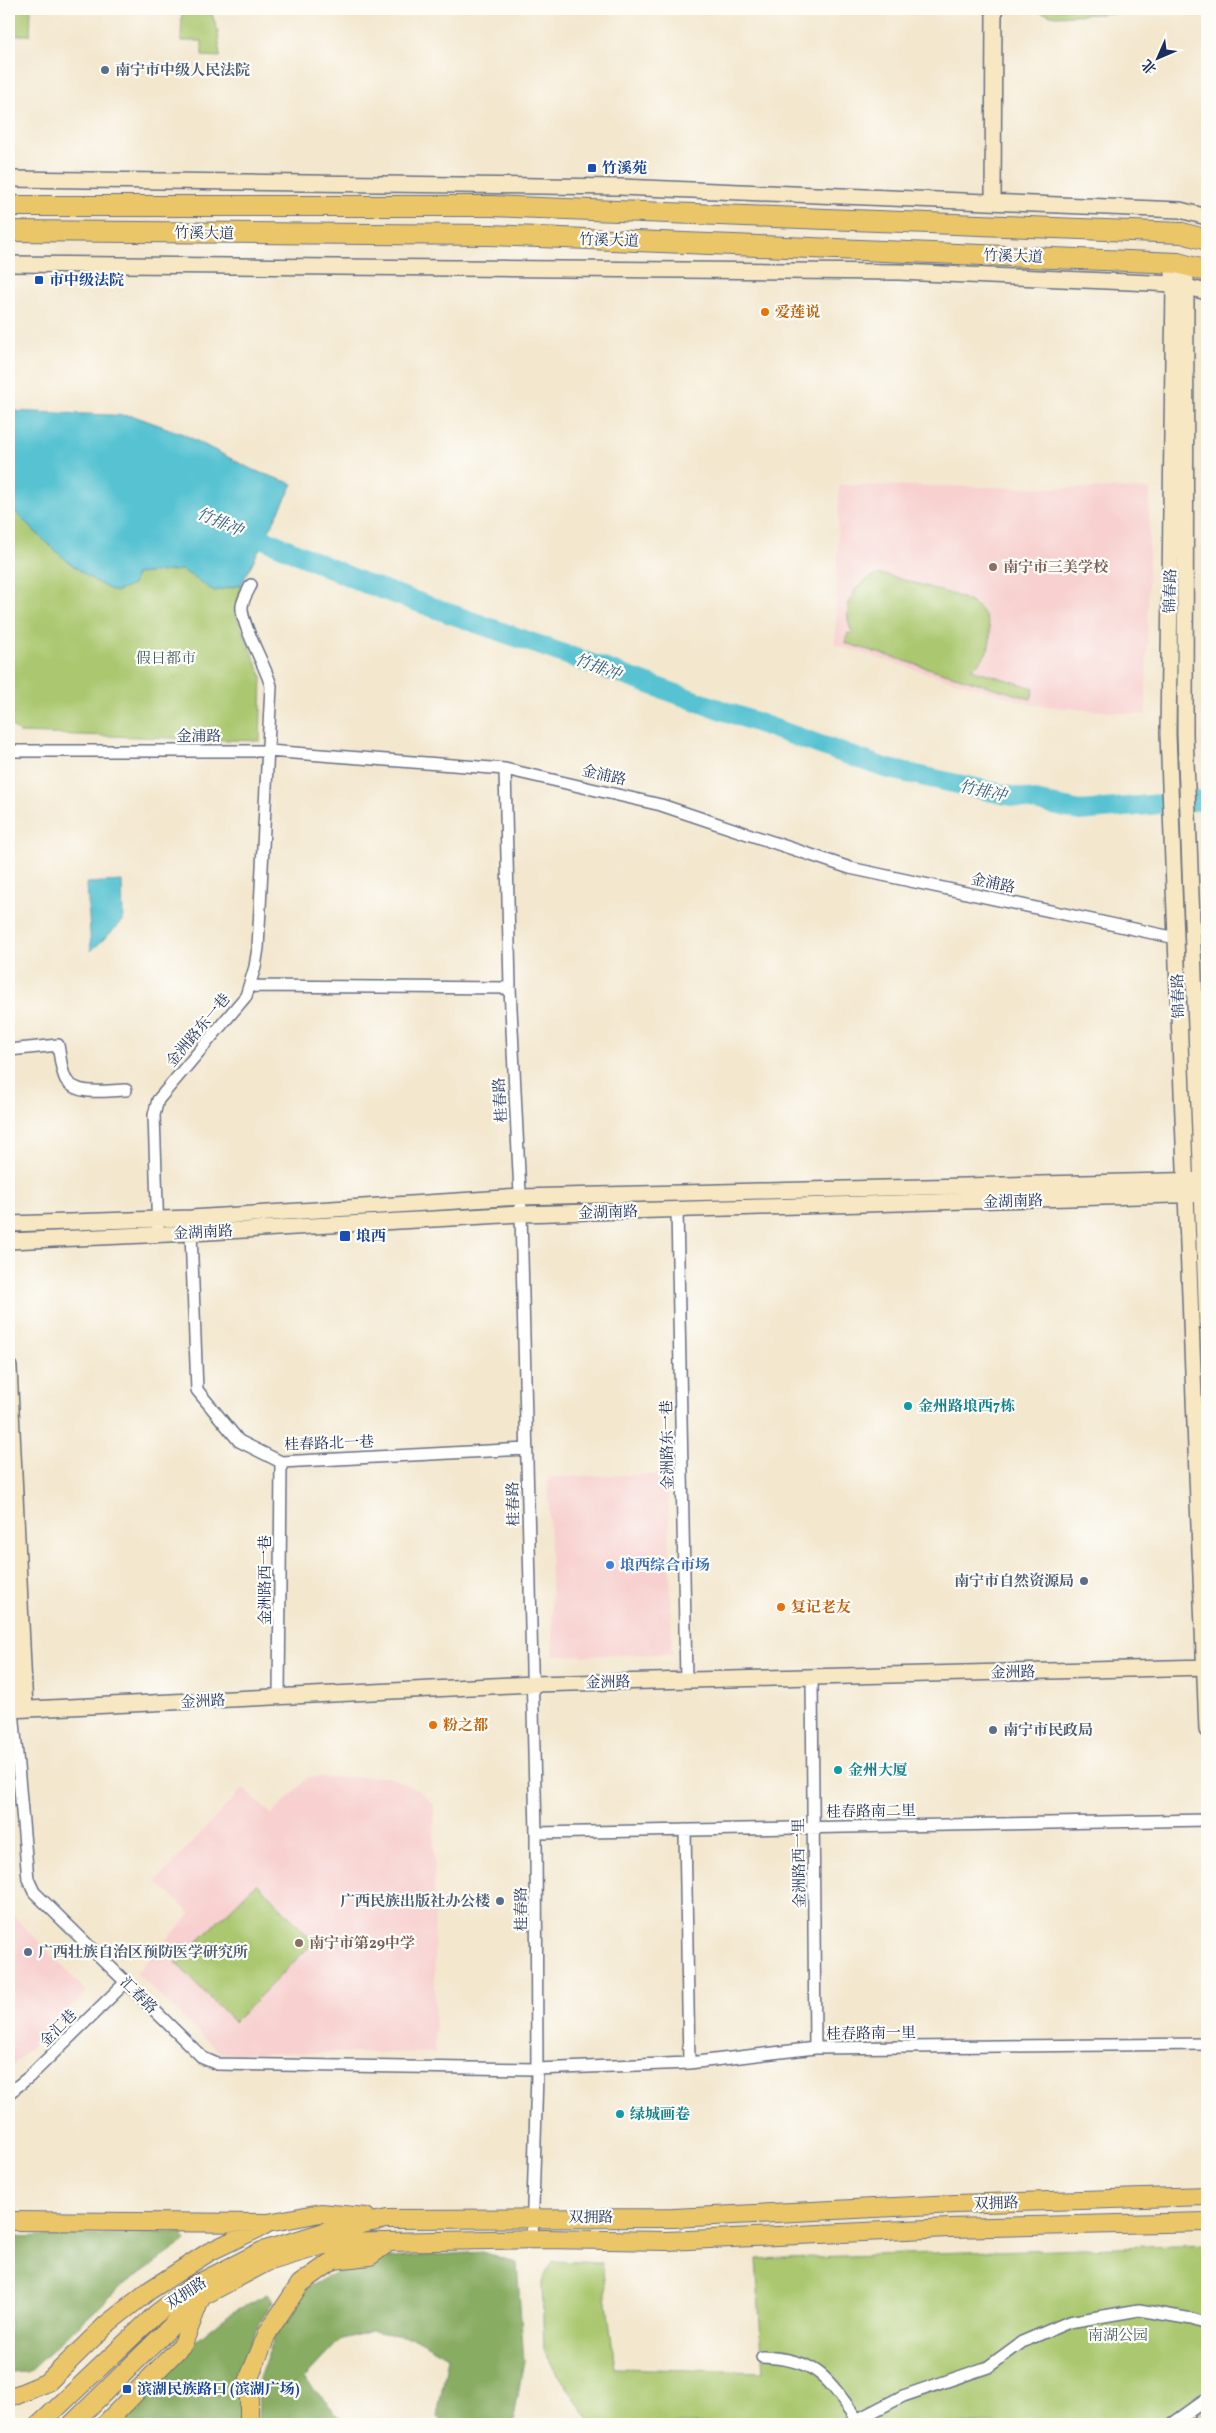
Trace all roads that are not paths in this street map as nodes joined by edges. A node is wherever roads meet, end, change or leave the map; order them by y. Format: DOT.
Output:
graph roads {
  1 [pos="994,9"];
  2 [pos="9,179"];
  3 [pos="993,202"];
  4 [pos="9,206"];
  5 [pos="1207,217"];
  6 [pos="9,231"];
  7 [pos="1207,240"];
  8 [pos="9,264"];
  9 [pos="1179,264"];
  10 [pos="1207,270"];
  11 [pos="1180,286"];
  12 [pos="1207,292"];
  13 [pos="250,584"];
  14 [pos="9,751"];
  15 [pos="268,751"];
  16 [pos="505,768"];
  17 [pos="1176,938"];
  18 [pos="250,986"];
  19 [pos="510,988"];
  20 [pos="9,1050"];
  21 [pos="126,1090"];
  22 [pos="1185,1180"];
  23 [pos="1205,1187"];
  24 [pos="1186,1196"];
  25 [pos="520,1197"];
  26 [pos="677,1210"];
  27 [pos="521,1214"];
  28 [pos="158,1218"];
  29 [pos="9,1224"];
  30 [pos="158,1234"];
  31 [pos="191,1234"];
  32 [pos="9,1241"];
  33 [pos="1207,1323"];
  34 [pos="9,1367"];
  35 [pos="527,1449"];
  36 [pos="281,1462"];
  37 [pos="9,1616"];
  38 [pos="1206,1667"];
  39 [pos="812,1677"];
  40 [pos="686,1680"];
  41 [pos="533,1684"];
  42 [pos="279,1698"];
  43 [pos="16,1710"];
  44 [pos="1207,1730"];
  45 [pos="1207,1820"];
  46 [pos="813,1828"];
  47 [pos="686,1830"];
  48 [pos="536,1833"];
  49 [pos="126,1982"];
  50 [pos="1207,2044"];
  51 [pos="815,2048"];
  52 [pos="689,2063"];
  53 [pos="536,2068"];
  54 [pos="9,2093"];
  55 [pos="1207,2196"];
  56 [pos="533,2217"];
  57 [pos="387,2219"];
  58 [pos="9,2221"];
  59 [pos="1207,2222"];
  60 [pos="268,2223"];
  61 [pos="532,2239"];
  62 [pos="389,2242"];
  63 [pos="201,2296"];
  64 [pos="1207,2324"];
  65 [pos="762,2357"];
  66 [pos="9,2396"];
  67 [pos="1207,2399"];
  68 [pos="853,2422"];
  69 [pos="40,2424"];
  70 [pos="72,2424"];
  71 [pos="105,2424"];
  72 [pos="249,2424"];
  73 [pos="1172,2424"];
  1 -- 3 [label="main road"];
  2 -- 3 [label="main road"];
  3 -- 5 [label="main road"];
  4 -- 7 [label="highway, 竹溪大道"];
  6 -- 9 [label="highway, 竹溪大道"];
  8 -- 11 [label="main road"];
  9 -- 10 [label="highway, 竹溪大道"];
  9 -- 11 [label="main road, 锦春路"];
  11 -- 12 [label="main road"];
  11 -- 17 [label="main road, 锦春路"];
  11 -- 23 [label="main road, 锦春路"];
  13 -- 15 [label="street, 金洲路东一巷"];
  14 -- 15 [label="street, 金浦路"];
  15 -- 16 [label="street, 金浦路"];
  15 -- 18 [label="street, 金洲路东一巷"];
  16 -- 17 [label="street, 金浦路"];
  16 -- 19 [label="street, 桂春路"];
  17 -- 22 [label="main road, 锦春路"];
  18 -- 19 [label="street"];
  18 -- 28 [label="street, 金洲路东一巷"];
  19 -- 25 [label="street, 桂春路"];
  20 -- 21 [label="street"];
  22 -- 23 [label="main road, 金湖南路"];
  22 -- 24 [label="main road, 锦春路"];
  22 -- 25 [label="main road, 金湖南路"];
  23 -- 24 [label="main road, 金湖南路"];
  23 -- 33 [label="main road, 锦春路"];
  24 -- 26 [label="main road, 金湖南路"];
  24 -- 38 [label="main road, 锦春路"];
  25 -- 27 [label="street, 桂春路"];
  25 -- 28 [label="main road, 金湖南路"];
  26 -- 27 [label="main road, 金湖南路"];
  26 -- 40 [label="street, 金洲路东一巷"];
  27 -- 31 [label="main road, 金湖南路"];
  27 -- 35 [label="street, 桂春路"];
  28 -- 29 [label="main road, 金湖南路"];
  28 -- 30 [label="street, 金洲路东一巷"];
  30 -- 31 [label="main road, 金湖南路"];
  30 -- 32 [label="main road, 金湖南路"];
  31 -- 36 [label="street, 桂春路北一巷"];
  34 -- 43 [label="main road, 汇春路"];
  35 -- 36 [label="street, 桂春路北一巷"];
  35 -- 41 [label="street, 桂春路"];
  36 -- 42 [label="street, 金洲路西一巷"];
  37 -- 43 [label="main road, 汇春路"];
  38 -- 39 [label="main road, 金洲路"];
  38 -- 44 [label="main road, 锦春路"];
  39 -- 40 [label="main road, 金洲路"];
  39 -- 46 [label="street, 金洲路西一里"];
  40 -- 41 [label="main road, 金洲路"];
  41 -- 42 [label="main road, 金洲路"];
  41 -- 48 [label="street, 桂春路"];
  42 -- 43 [label="main road, 金洲路"];
  43 -- 49 [label="street, 汇春路"];
  45 -- 46 [label="street, 桂春路南二里"];
  46 -- 47 [label="street, 桂春路南二里"];
  46 -- 51 [label="street, 金洲路西一里"];
  47 -- 48 [label="street, 桂春路南二里"];
  47 -- 52 [label="street"];
  48 -- 53 [label="street, 桂春路"];
  49 -- 53 [label="street, 汇春路"];
  49 -- 54 [label="street, 金汇巷"];
  50 -- 51 [label="street, 桂春路南一里"];
  51 -- 52 [label="street, 桂春路南一里"];
  52 -- 53 [label="street, 桂春路南一里"];
  53 -- 56 [label="street, 桂春路"];
  55 -- 56 [label="main road, 双拥路"];
  56 -- 57 [label="main road, 双拥路"];
  56 -- 61 [label="street, 桂春路"];
  57 -- 60 [label="main road"];
  57 -- 69 [label="main road, 双拥路"];
  58 -- 60 [label="main road"];
  59 -- 61 [label="main road, 双拥路"];
  60 -- 66 [label="main road"];
  61 -- 62 [label="main road, 双拥路"];
  62 -- 63 [label="main road, 双拥路"];
  62 -- 72 [label="main road"];
  63 -- 70 [label="main road, 双拥路"];
  63 -- 71 [label="main road"];
  64 -- 68 [label="street"];
  65 -- 68 [label="street"];
  67 -- 73 [label="street"];
}
